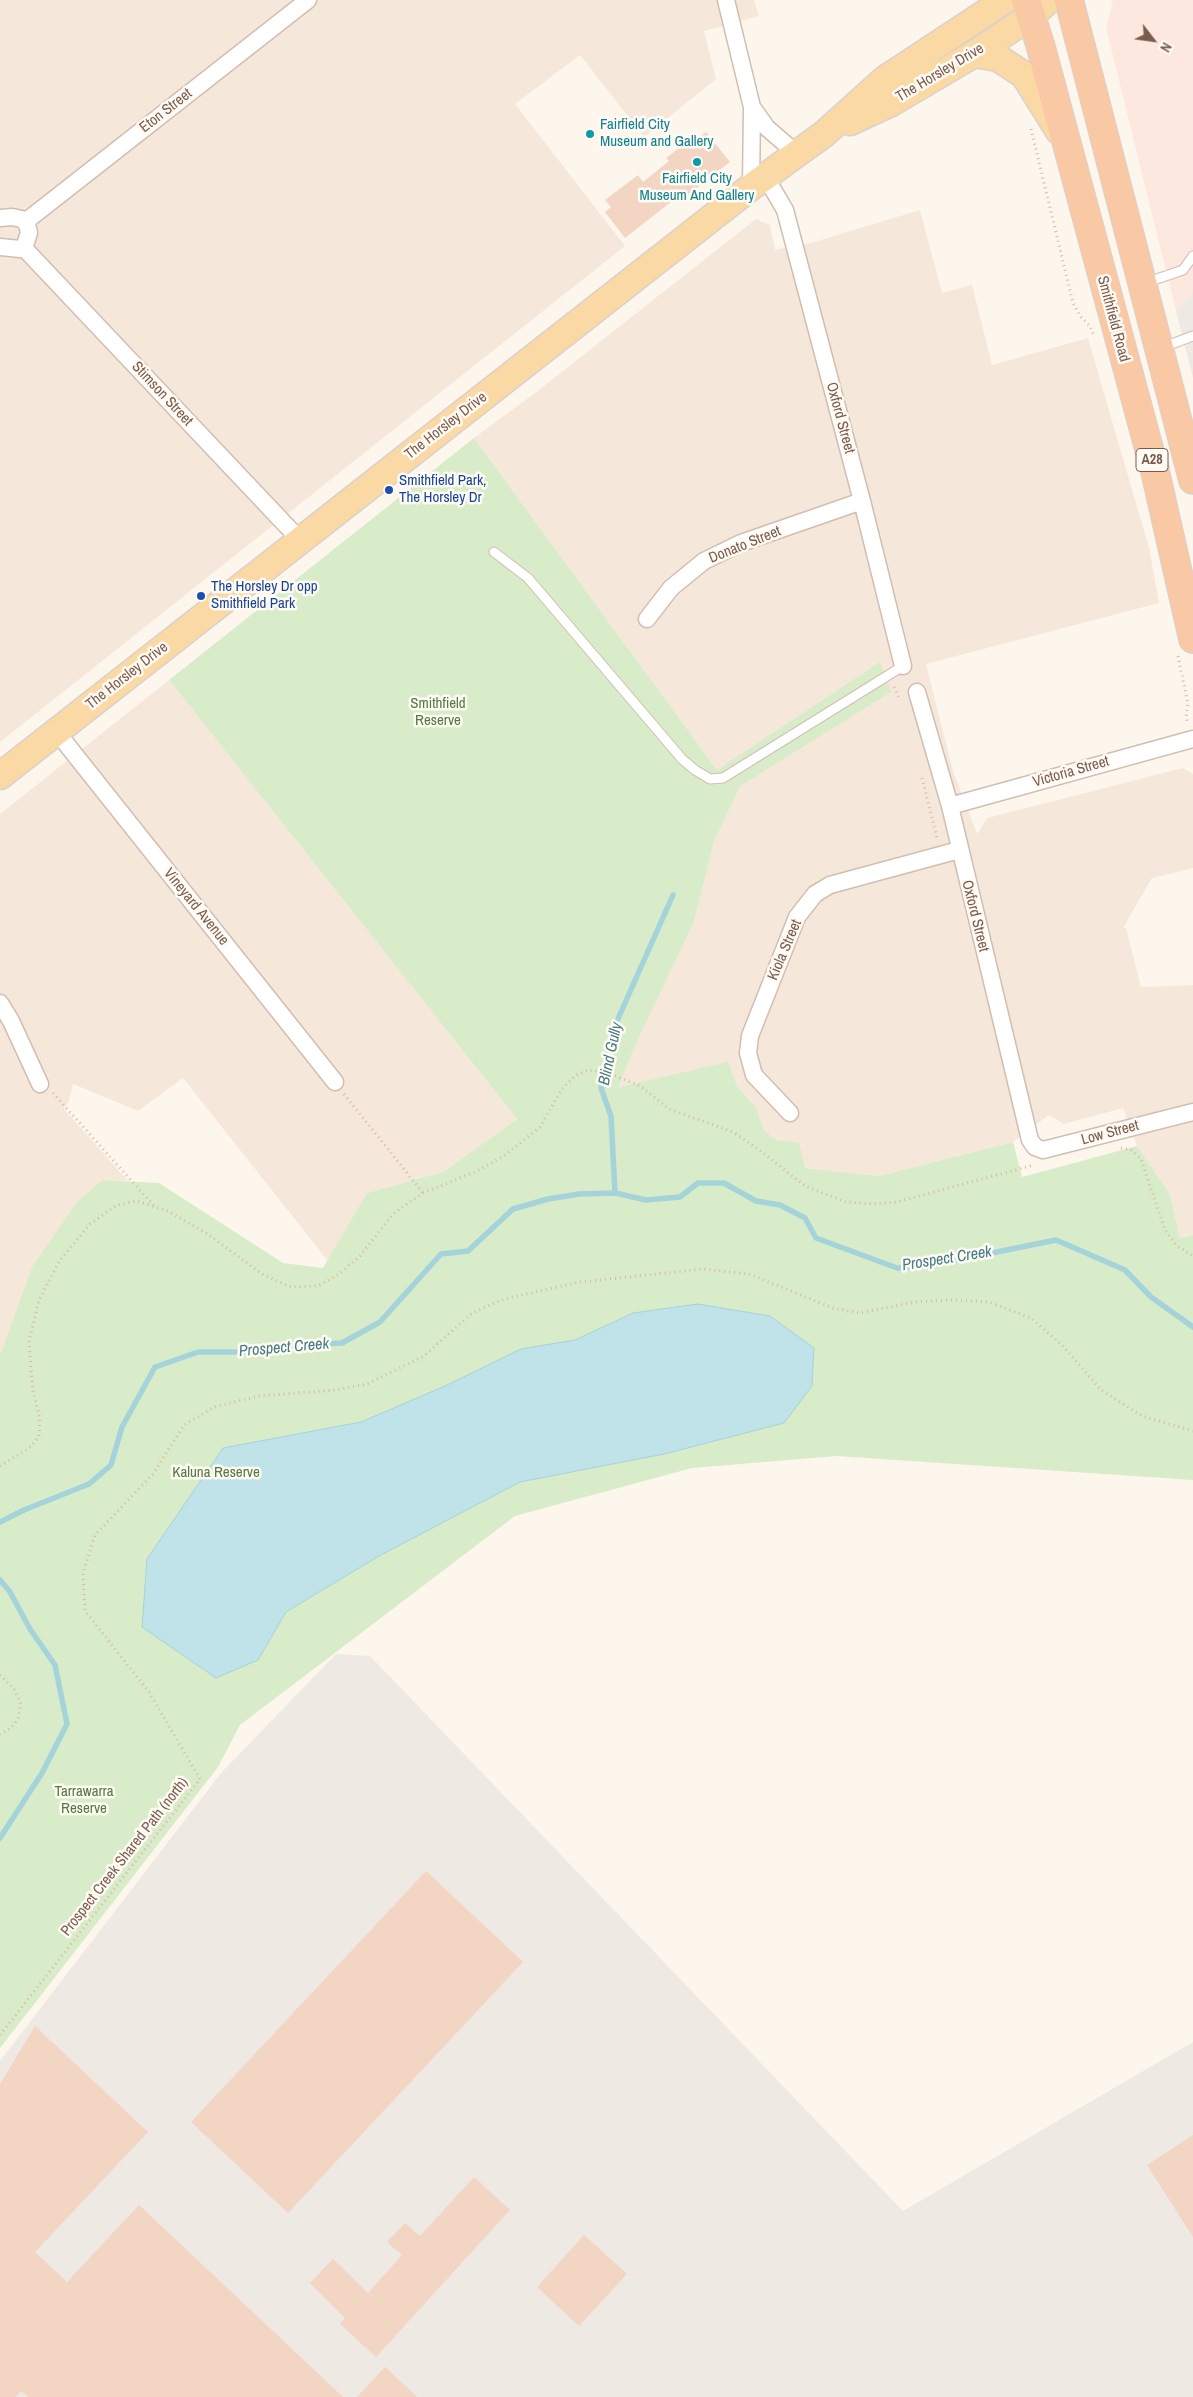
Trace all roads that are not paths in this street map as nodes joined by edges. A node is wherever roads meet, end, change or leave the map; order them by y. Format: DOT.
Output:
graph roads {
  1 [pos="308,0"];
  2 [pos="726,0"];
  3 [pos="1005,0"];
  4 [pos="1068,0"];
  5 [pos="1035,5"];
  6 [pos="974,54"];
  7 [pos="752,107"];
  8 [pos="824,134"];
  9 [pos="1067,146"];
  10 [pos="796,153"];
  11 [pos="758,182"];
  12 [pos="0,218"];
  13 [pos="25,222"];
  14 [pos="0,247"];
  15 [pos="23,247"];
  16 [pos="1193,256"];
  17 [pos="1142,284"];
  18 [pos="1193,336"];
  19 [pos="1159,349"];
  20 [pos="1193,480"];
  21 [pos="862,501"];
  22 [pos="300,540"];
  23 [pos="494,552"];
  24 [pos="647,619"];
  25 [pos="1193,640"];
  26 [pos="903,666"];
  27 [pos="917,692"];
  28 [pos="56,731"];
  29 [pos="1193,739"];
  30 [pos="0,776"];
  31 [pos="950,806"];
  32 [pos="959,850"];
  33 [pos="0,1003"];
  34 [pos="335,1082"];
  35 [pos="40,1084"];
  36 [pos="1193,1112"];
  37 [pos="790,1113"];
  38 [pos="1030,1140"];
  1 -- 13 [label="street, Eton Street"];
  2 -- 7 [label="street"];
  3 -- 8 [label="main road, The Horsley Drive"];
  4 -- 17 [label="highway, A28"];
  5 -- 6 [label="main road, The Horsley Drive"];
  5 -- 9 [label="highway, Smithfield Road / A28"];
  6 -- 8 [label="main road, The Horsley Drive"];
  6 -- 9 [label="main road"];
  7 -- 10 [label="street"];
  7 -- 11 [label="street"];
  8 -- 10 [label="main road, The Horsley Drive"];
  9 -- 25 [label="highway, Smithfield Road / A28"];
  10 -- 11 [label="main road, The Horsley Drive"];
  11 -- 21 [label="street, Oxford Street"];
  11 -- 22 [label="main road, The Horsley Drive"];
  12 -- 13 [label="street"];
  13 -- 15 [label="street"];
  14 -- 15 [label="street"];
  15 -- 22 [label="street, Stimson Street"];
  16 -- 17 [label="lane"];
  17 -- 19 [label="highway, A28"];
  18 -- 19 [label="lane"];
  19 -- 20 [label="highway, A28"];
  21 -- 24 [label="street, Donato Street"];
  21 -- 26 [label="street, Oxford Street"];
  22 -- 28 [label="main road, The Horsley Drive"];
  23 -- 26 [label="lane"];
  27 -- 31 [label="street, Oxford Street"];
  28 -- 30 [label="main road, The Horsley Drive"];
  28 -- 34 [label="street, Vineyard Avenue"];
  29 -- 31 [label="street, Victoria Street"];
  31 -- 32 [label="street, Oxford Street"];
  32 -- 37 [label="street, Kiola Street"];
  32 -- 38 [label="street, Oxford Street"];
  33 -- 35 [label="street"];
  36 -- 38 [label="street, Low Street"];
}
